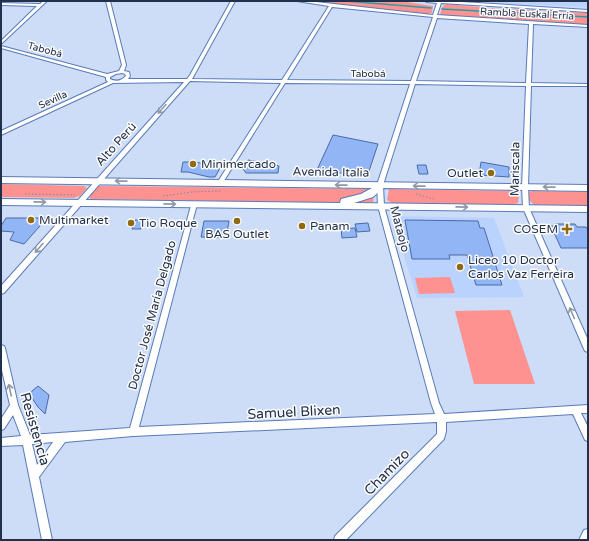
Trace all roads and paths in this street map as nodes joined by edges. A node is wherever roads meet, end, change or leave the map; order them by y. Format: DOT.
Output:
graph roads {
  1 [pos="45,1"];
  2 [pos="108,1"];
  3 [pos="233,1"];
  4 [pos="299,1"];
  5 [pos="427,1"];
  6 [pos="440,2"];
  7 [pos="1,4"];
  8 [pos="40,5"];
  9 [pos="331,6"];
  10 [pos="588,11"];
  11 [pos="434,16"];
  12 [pos="532,24"];
  13 [pos="588,26"];
  14 [pos="1,43"];
  15 [pos="1,47"];
  16 [pos="121,72"];
  17 [pos="128,75"];
  18 [pos="108,76"];
  19 [pos="148,80"];
  20 [pos="188,80"];
  21 [pos="112,82"];
  22 [pos="123,82"];
  23 [pos="283,82"];
  24 [pos="413,83"];
  25 [pos="528,84"];
  26 [pos="588,85"];
  27 [pos="1,133"];
  28 [pos="1,180"];
  29 [pos="98,181"];
  30 [pos="380,185"];
  31 [pos="193,187"];
  32 [pos="221,187"];
  33 [pos="524,187"];
  34 [pos="588,188"];
  35 [pos="412,193"];
  36 [pos="22,194"];
  37 [pos="158,196"];
  38 [pos="82,199"];
  39 [pos="438,200"];
  40 [pos="1,202"];
  41 [pos="194,204"];
  42 [pos="282,205"];
  43 [pos="381,206"];
  44 [pos="526,208"];
  45 [pos="588,209"];
  46 [pos="1,292"];
  47 [pos="1,348"];
  48 [pos="588,349"];
  49 [pos="14,405"];
  50 [pos="588,409"];
  51 [pos="575,410"];
  52 [pos="441,418"];
  53 [pos="1,426"];
  54 [pos="132,432"];
  55 [pos="63,437"];
  56 [pos="588,437"];
  57 [pos="27,440"];
  58 [pos="1,442"];
  59 [pos="34,476"];
  60 [pos="588,534"];
  61 [pos="47,540"];
  62 [pos="339,540"];
  63 [pos="584,540"];
  1 -- 8 [label="street"];
  2 -- 16 [label="street"];
  3 -- 20 [label="street, Alto Perú"];
  4 -- 9 [label="street, Rambla Euskal Erría"];
  5 -- 6 [label="street, Rambla Euskal Erría"];
  6 -- 10 [label="street, Rambla Euskal Erría"];
  6 -- 11 [label="street, Mataojo"];
  7 -- 8 [label="street"];
  8 -- 14 [label="street"];
  9 -- 11 [label="street, Rambla Euskal Erría"];
  9 -- 23 [label="street"];
  11 -- 12 [label="street, Rambla Euskal Erría"];
  11 -- 24 [label="street, Mataojo"];
  12 -- 13 [label="street, Rambla Euskal Erría"];
  12 -- 25 [label="street, Mariscala"];
  15 -- 18 [label="street, Tabobá"];
  16 -- 17 [label="street, Tabobá"];
  16 -- 18 [label="street"];
  17 -- 19 [label="street, Tabobá"];
  17 -- 22 [label="street"];
  18 -- 21 [label="street"];
  19 -- 20 [label="street, Tabobá"];
  19 -- 22 [label="street, Tabobá"];
  20 -- 23 [label="street, Tabobá"];
  20 -- 29 [label="street, Alto Perú, one-way"];
  21 -- 22 [label="street, Tabobá"];
  21 -- 27 [label="street, Sevilla"];
  23 -- 24 [label="street, Tabobá"];
  23 -- 32 [label="street"];
  24 -- 25 [label="street, Tabobá"];
  24 -- 30 [label="street, Mataojo"];
  25 -- 26 [label="street, Tabobá"];
  25 -- 33 [label="street, Mariscala"];
  28 -- 29 [label="main road, Avenida Italia"];
  31 -- 29 [label="main road, Avenida Italia, one-way"];
  29 -- 38 [label="street, Alto Perú"];
  30 -- 32 [label="main road, Avenida Italia, one-way"];
  33 -- 30 [label="main road, Avenida Italia, one-way"];
  30 -- 42 [label="main road"];
  30 -- 43 [label="street, Mataojo"];
  31 -- 32 [label="main road, Avenida Italia"];
  31 -- 32 [label="path"];
  31 -- 37 [label="path"];
  31 -- 41 [label="path"];
  34 -- 33 [label="main road, Avenida Italia, one-way"];
  33 -- 44 [label="street, Mariscala"];
  35 -- 39 [label="path"];
  36 -- 38 [label="path"];
  40 -- 38 [label="main road, one-way"];
  38 -- 41 [label="main road, one-way"];
  38 -- 46 [label="street, Alto Perú, one-way"];
  41 -- 42 [label="main road"];
  41 -- 54 [label="street, Doctor José María Delgado"];
  42 -- 43 [label="main road"];
  43 -- 44 [label="main road, one-way"];
  43 -- 52 [label="street, Mataojo"];
  44 -- 45 [label="main road"];
  48 -- 44 [label="street, Mariscala, one-way"];
  49 -- 47 [label="street, Resistencia, one-way"];
  49 -- 53 [label="street"];
  49 -- 57 [label="street, Resistencia"];
  50 -- 51 [label="street, Samuel Blixen"];
  51 -- 52 [label="street, Samuel Blixen"];
  51 -- 56 [label="street"];
  52 -- 54 [label="street, Samuel Blixen"];
  52 -- 62 [label="street, Chamizo"];
  54 -- 55 [label="street, Samuel Blixen"];
  55 -- 57 [label="street, Samuel Blixen"];
  55 -- 59 [label="street"];
  57 -- 58 [label="street, Samuel Blixen"];
  57 -- 59 [label="street, Resistencia"];
  59 -- 61 [label="street, Resistencia"];
  60 -- 63 [label="street"];
}
